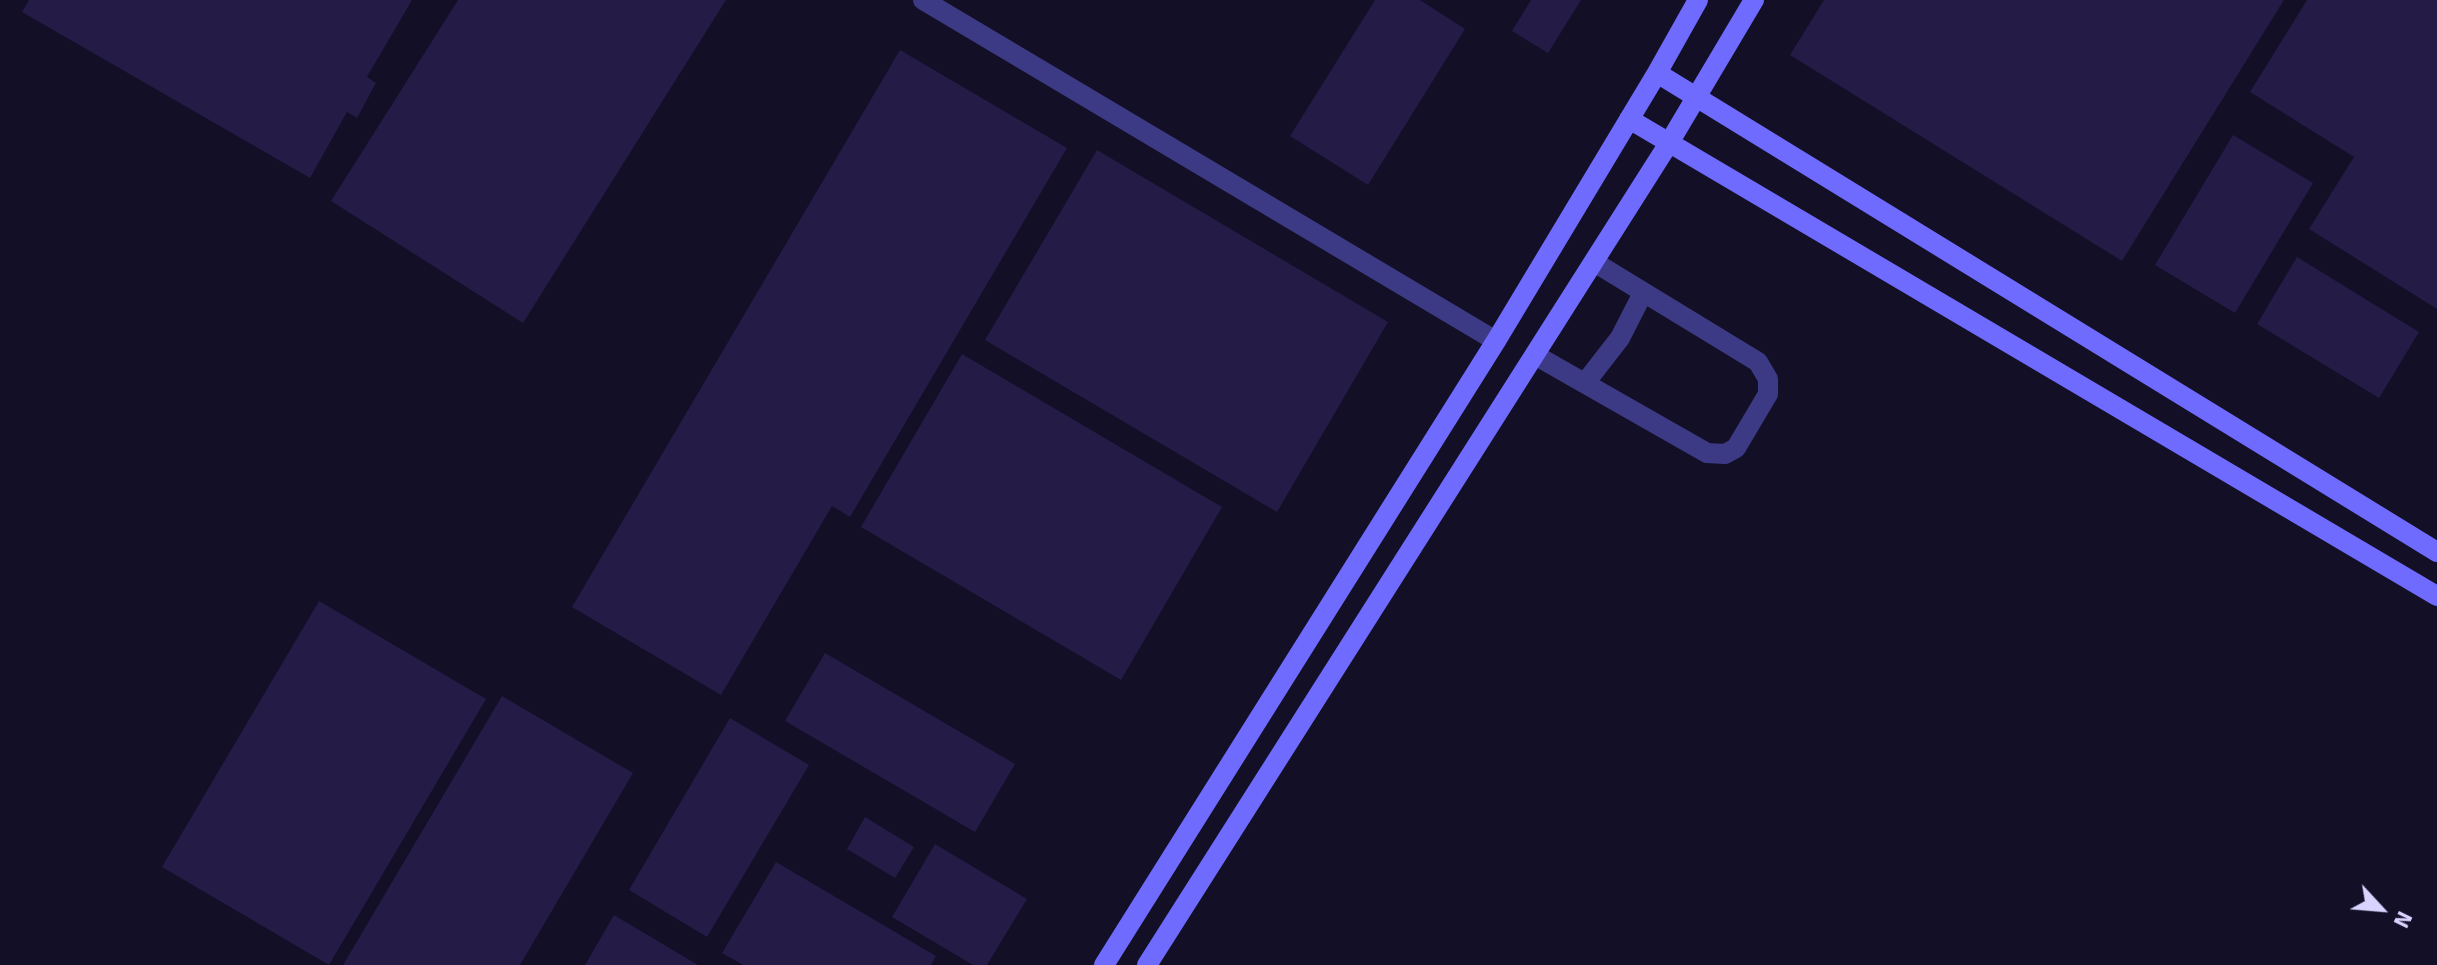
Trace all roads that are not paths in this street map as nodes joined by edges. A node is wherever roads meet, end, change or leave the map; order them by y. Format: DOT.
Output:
graph roads {
  1 [pos="923,0"];
  2 [pos="1698,0"];
  3 [pos="1754,0"];
  4 [pos="1657,73"];
  5 [pos="1697,96"];
  6 [pos="1629,119"];
  7 [pos="1669,143"];
  8 [pos="1594,262"];
  9 [pos="1643,293"];
  10 [pos="1496,341"];
  11 [pos="1535,355"];
  12 [pos="1585,383"];
  13 [pos="2437,552"];
  14 [pos="2437,596"];
  15 [pos="1104,965"];
  16 [pos="1147,965"];
  1 -- 10 [label="street"];
  2 -- 4 [label="main road"];
  3 -- 5 [label="main road"];
  4 -- 5 [label="main road"];
  4 -- 6 [label="main road"];
  5 -- 7 [label="main road"];
  5 -- 13 [label="main road"];
  6 -- 7 [label="main road"];
  6 -- 10 [label="main road"];
  7 -- 8 [label="main road"];
  7 -- 14 [label="main road"];
  8 -- 9 [label="street"];
  8 -- 11 [label="main road"];
  9 -- 12 [label="street"];
  9 -- 12 [label="street"];
  10 -- 15 [label="main road"];
  11 -- 12 [label="street"];
  11 -- 16 [label="main road"];
}
